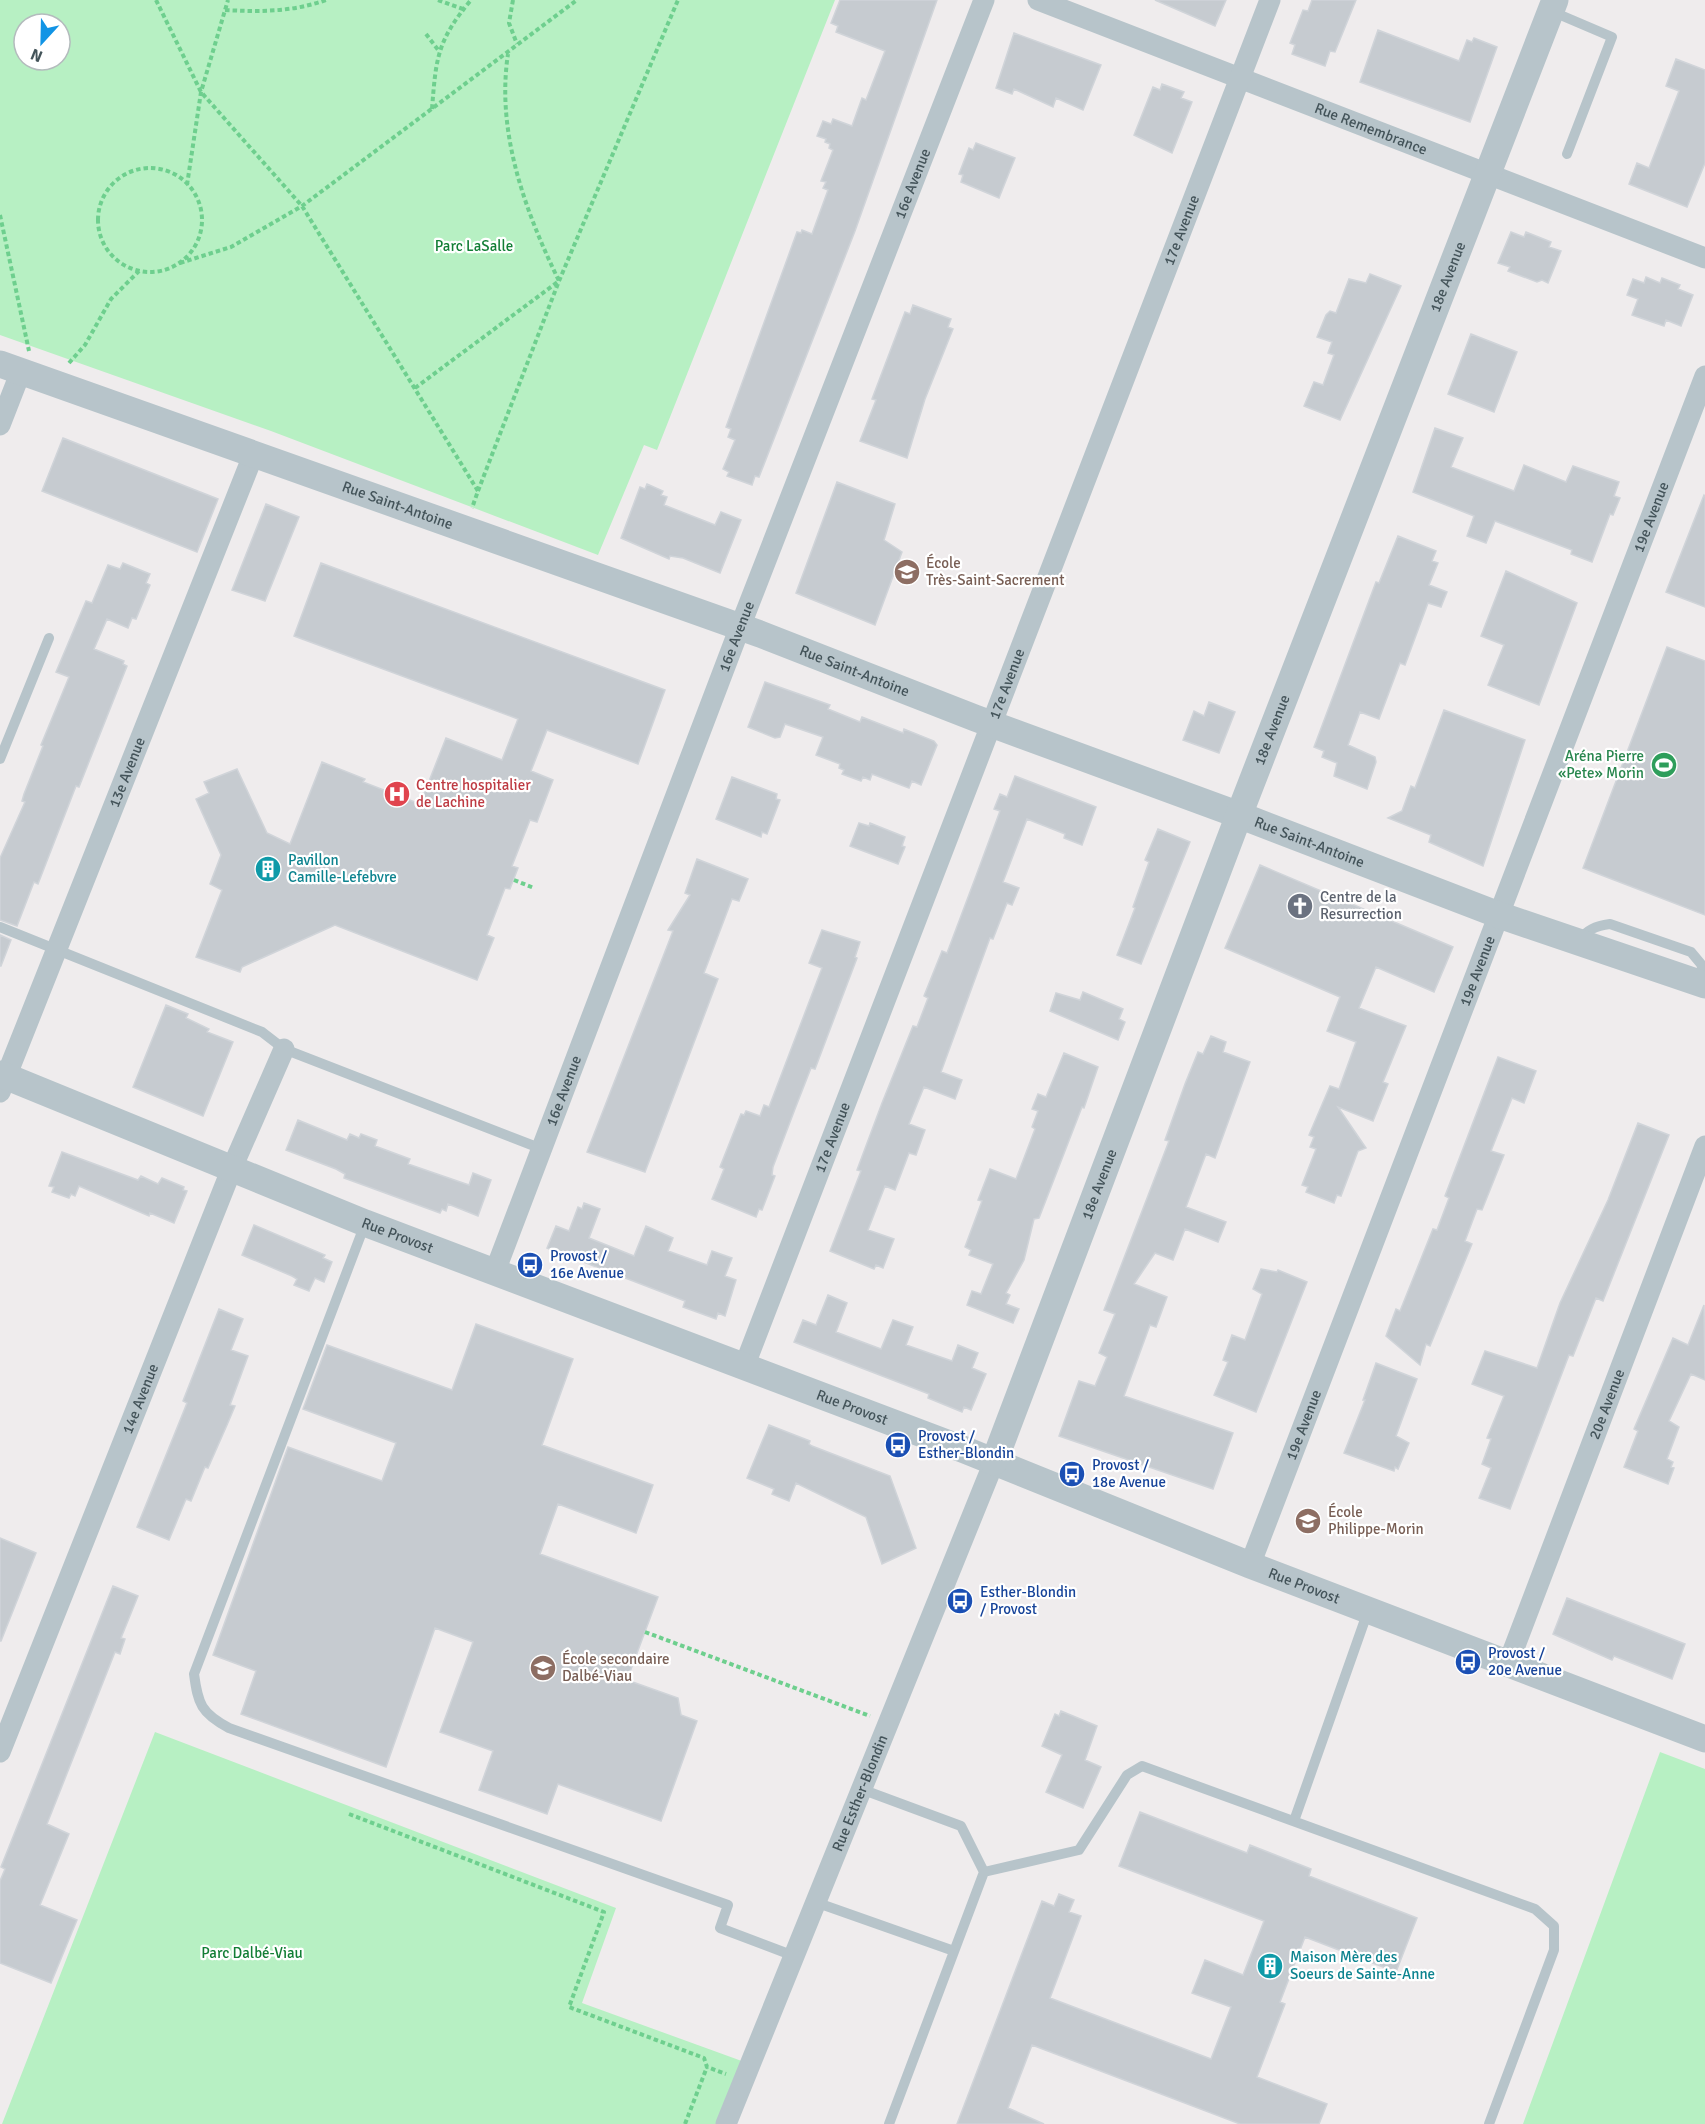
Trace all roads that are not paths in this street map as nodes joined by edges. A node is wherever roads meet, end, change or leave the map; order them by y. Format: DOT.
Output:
graph roads {
  1 [pos="984,0"];
  2 [pos="1038,0"];
  3 [pos="1270,0"];
  4 [pos="1553,6"];
  5 [pos="1241,78"];
  6 [pos="1567,154"];
  7 [pos="1489,173"];
  8 [pos="1705,258"];
  9 [pos="17,363"];
  10 [pos="1705,376"];
  11 [pos="0,425"];
  12 [pos="254,453"];
  13 [pos="740,627"];
  14 [pos="49,638"];
  15 [pos="990,724"];
  16 [pos="0,759"];
  17 [pos="1239,815"];
  18 [pos="1499,915"];
  19 [pos="0,927"];
  20 [pos="1578,942"];
  21 [pos="57,949"];
  22 [pos="1705,976"];
  23 [pos="1705,985"];
  24 [pos="285,1049"];
  25 [pos="2,1081"];
  26 [pos="1705,1146"];
  27 [pos="542,1149"];
  28 [pos="232,1168"];
  29 [pos="365,1223"];
  30 [pos="494,1274"];
  31 [pos="744,1367"];
  32 [pos="994,1462"];
  33 [pos="1250,1565"];
  34 [pos="1368,1610"];
  35 [pos="1508,1664"];
  36 [pos="1705,1739"];
  37 [pos="0,1752"];
  38 [pos="861,1789"];
  39 [pos="1293,1821"];
  40 [pos="984,1872"];
  41 [pos="815,1902"];
  42 [pos="954,1951"];
  43 [pos="794,1956"];
  44 [pos="727,2124"];
  45 [pos="889,2124"];
  46 [pos="1489,2124"];
  1 -- 13 [label="street, 16e Avenue"];
  2 -- 5 [label="street, Rue Remembrance"];
  3 -- 5 [label="street, 17e Avenue"];
  4 -- 6 [label="lane"];
  4 -- 7 [label="street, 18e Avenue"];
  5 -- 7 [label="street, Rue Remembrance"];
  5 -- 15 [label="street, 17e Avenue"];
  7 -- 8 [label="street, Rue Remembrance"];
  7 -- 17 [label="street, 18e Avenue"];
  9 -- 11 [label="street"];
  9 -- 12 [label="street, Rue Saint-Antoine"];
  10 -- 18 [label="street, 19e Avenue"];
  12 -- 13 [label="street, Rue Saint-Antoine"];
  12 -- 21 [label="street, 13e Avenue"];
  13 -- 15 [label="street, Rue Saint-Antoine"];
  13 -- 27 [label="street, 16e Avenue"];
  14 -- 16 [label="lane"];
  15 -- 17 [label="street, Rue Saint-Antoine"];
  15 -- 31 [label="street, 17e Avenue"];
  17 -- 18 [label="street, Rue Saint-Antoine"];
  17 -- 32 [label="street, 18e Avenue"];
  18 -- 20 [label="street, Rue Saint-Antoine"];
  18 -- 33 [label="street, 19e Avenue"];
  19 -- 21 [label="lane"];
  20 -- 22 [label="lane"];
  20 -- 23 [label="street, Rue Saint-Antoine"];
  21 -- 24 [label="lane"];
  21 -- 25 [label="street, 13e Avenue"];
  24 -- 27 [label="lane"];
  24 -- 28 [label="street, 14e Avenue"];
  25 -- 28 [label="street, Rue Provost"];
  26 -- 35 [label="street, 20e Avenue"];
  27 -- 30 [label="street, 16e Avenue"];
  28 -- 29 [label="street, Rue Provost"];
  28 -- 37 [label="street, 14e Avenue"];
  29 -- 30 [label="street, Rue Provost"];
  29 -- 43 [label="lane"];
  30 -- 31 [label="street, Rue Provost"];
  31 -- 32 [label="street, Rue Provost"];
  32 -- 33 [label="street, Rue Provost"];
  32 -- 38 [label="street, Rue Esther-Blondin"];
  33 -- 34 [label="street, Rue Provost"];
  34 -- 35 [label="street, Rue Provost"];
  34 -- 39 [label="lane"];
  35 -- 36 [label="street, Rue Provost"];
  38 -- 40 [label="lane"];
  38 -- 41 [label="street, Rue Esther-Blondin"];
  39 -- 40 [label="lane"];
  39 -- 46 [label="lane"];
  40 -- 42 [label="lane"];
  41 -- 42 [label="lane"];
  41 -- 43 [label="street, Rue Esther-Blondin"];
  42 -- 45 [label="lane"];
  43 -- 44 [label="street, Rue Esther-Blondin"];
}
